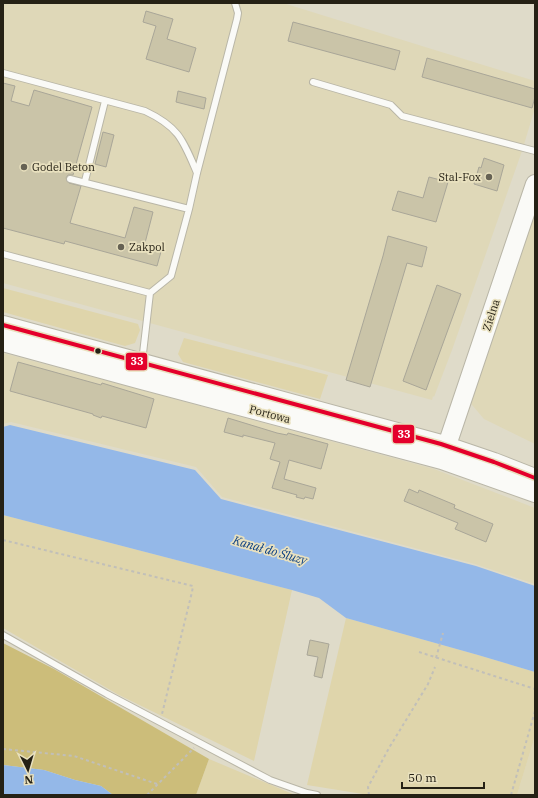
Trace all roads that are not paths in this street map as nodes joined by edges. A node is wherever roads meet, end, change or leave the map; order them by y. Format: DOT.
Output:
graph roads {
  1 [pos="235,3"];
  2 [pos="3,73"];
  3 [pos="313,82"];
  4 [pos="105,101"];
  5 [pos="535,151"];
  6 [pos="196,173"];
  7 [pos="70,179"];
  8 [pos="85,182"];
  9 [pos="535,184"];
  10 [pos="189,209"];
  11 [pos="3,254"];
  12 [pos="150,293"];
  13 [pos="3,325"];
  14 [pos="3,342"];
  15 [pos="140,371"];
  16 [pos="445,453"];
  17 [pos="535,478"];
  18 [pos="535,494"];
  19 [pos="3,635"];
  20 [pos="317,795"];
  1 -- 6 [label="lane"];
  2 -- 4 [label="lane"];
  3 -- 5 [label="lane"];
  4 -- 6 [label="lane"];
  4 -- 8 [label="lane"];
  6 -- 10 [label="lane"];
  7 -- 8 [label="lane"];
  8 -- 10 [label="lane"];
  9 -- 16 [label="street, Zielna"];
  10 -- 12 [label="lane"];
  11 -- 12 [label="lane"];
  12 -- 15 [label="lane"];
  13 -- 15 [label="street, Portowa"];
  14 -- 15 [label="street, Portowa"];
  15 -- 16 [label="street, Portowa"];
  16 -- 17 [label="street, Portowa"];
  16 -- 18 [label="street, Portowa"];
  19 -- 20 [label="lane"];
}
